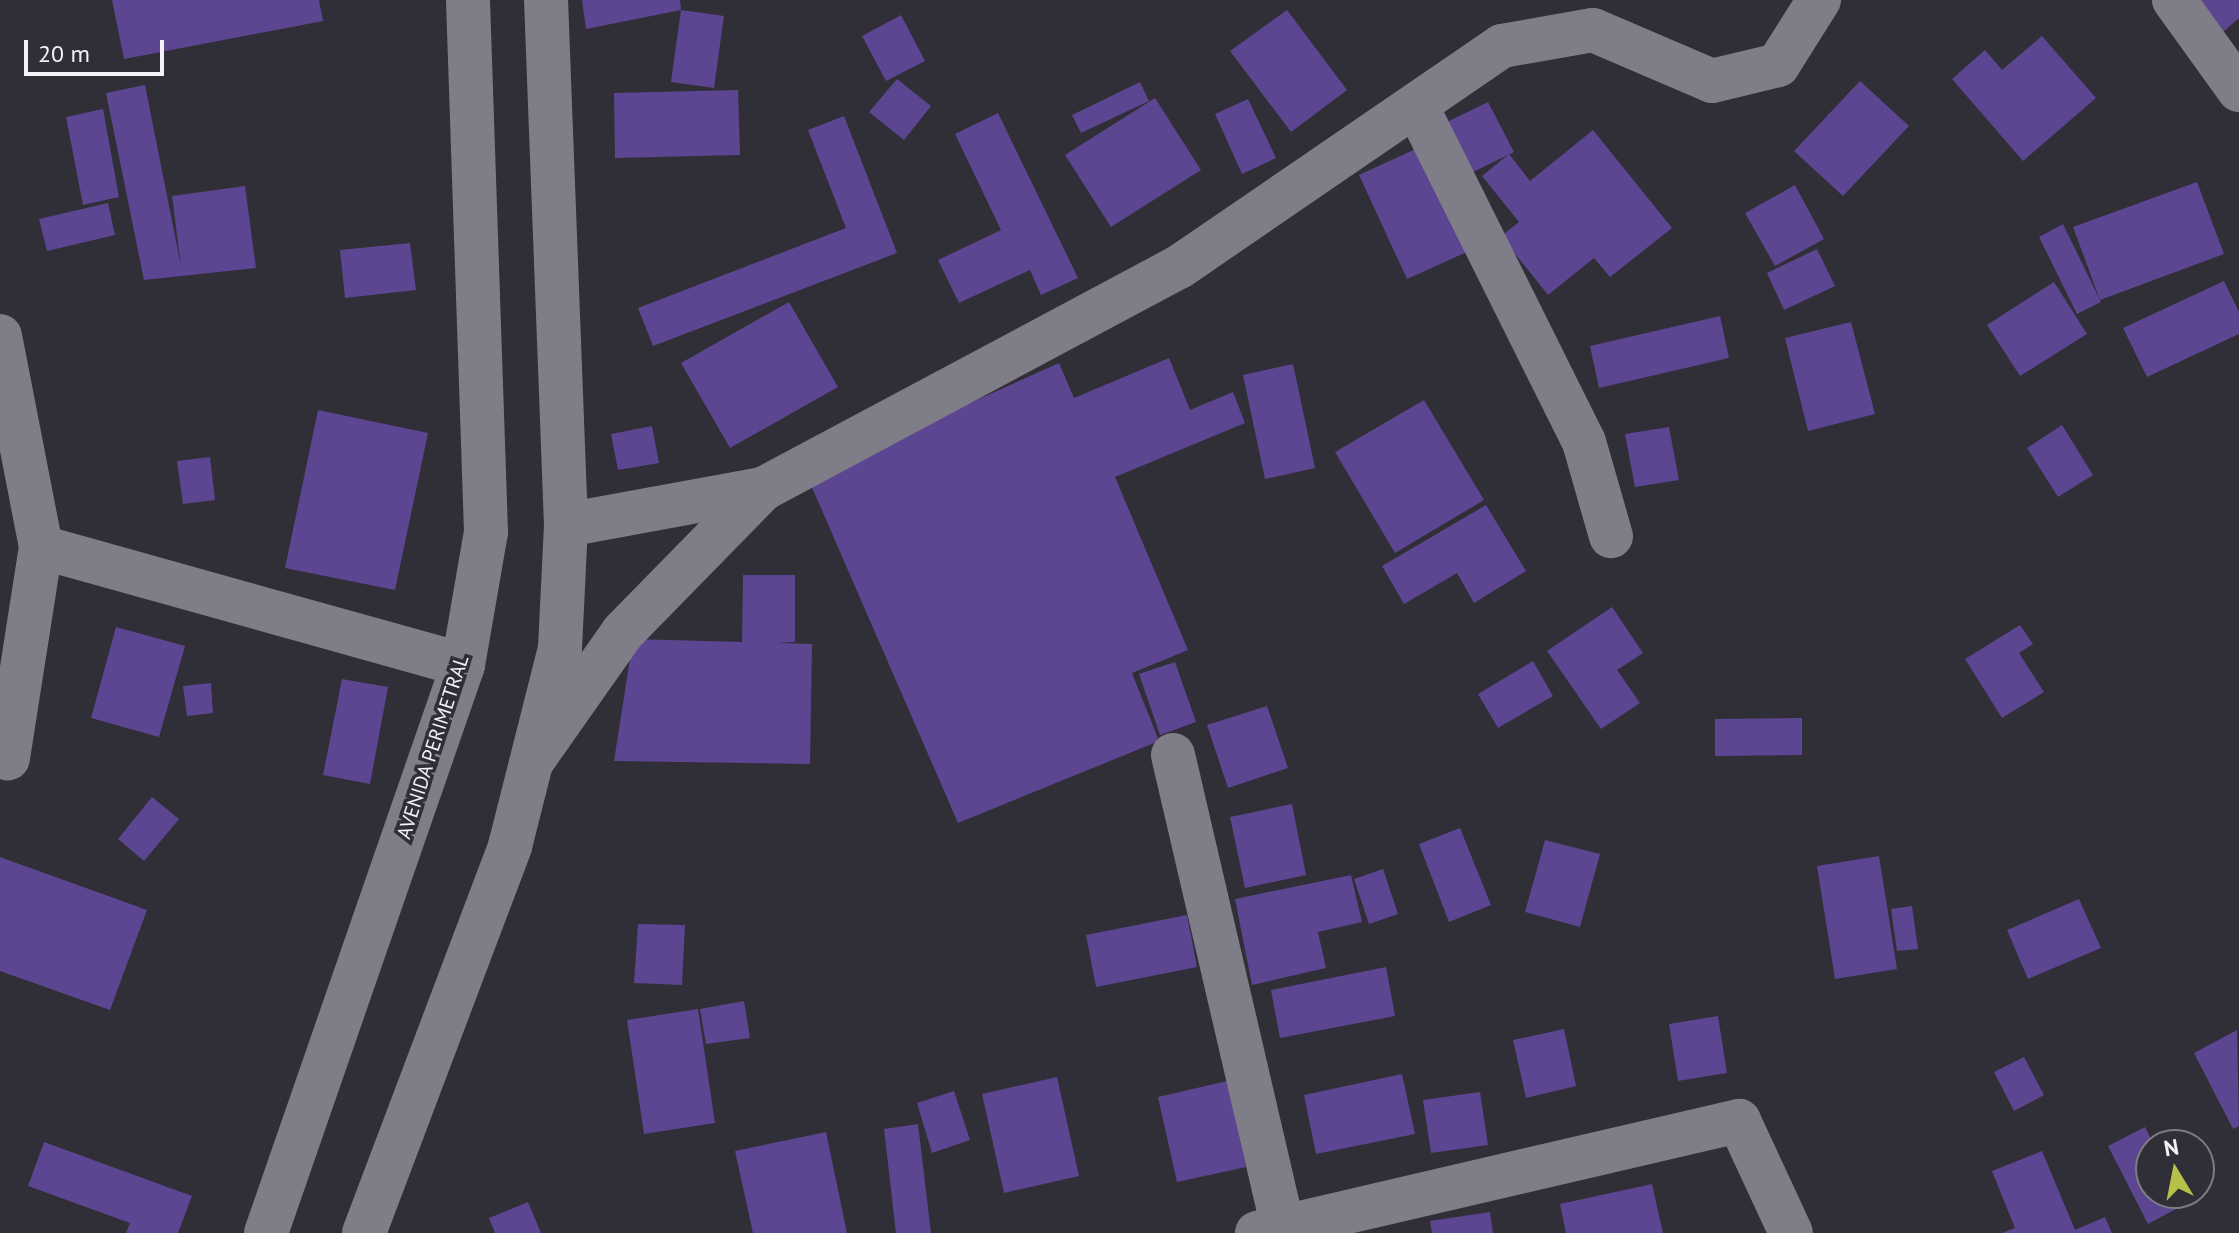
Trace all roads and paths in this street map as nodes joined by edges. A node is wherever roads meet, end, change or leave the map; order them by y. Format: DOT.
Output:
graph roads {
  1 [pos="468,0"];
  2 [pos="546,0"];
  3 [pos="1819,0"];
  4 [pos="2174,0"];
  5 [pos="2239,90"];
  6 [pos="1417,107"];
  7 [pos="0,336"];
  8 [pos="763,489"];
  9 [pos="566,525"];
  10 [pos="1611,536"];
  11 [pos="41,547"];
  12 [pos="463,665"];
  13 [pos="1173,755"];
  14 [pos="8,758"];
  15 [pos="530,765"];
  16 [pos="1270,1231"];
  17 [pos="266,1233"];
  18 [pos="364,1233"];
  19 [pos="1791,1233"];
  1 -- 12 [label="street, AVENIDA PERIMETRAL"];
  2 -- 9 [label="street"];
  3 -- 6 [label="street"];
  4 -- 5 [label="street"];
  6 -- 8 [label="street"];
  6 -- 10 [label="street"];
  7 -- 11 [label="street"];
  8 -- 9 [label="street"];
  8 -- 15 [label="street"];
  9 -- 15 [label="street"];
  11 -- 12 [label="street"];
  11 -- 14 [label="street"];
  12 -- 17 [label="street, AVENIDA PERIMETRAL"];
  13 -- 16 [label="street"];
  15 -- 18 [label="street"];
  16 -- 19 [label="street"];
}
